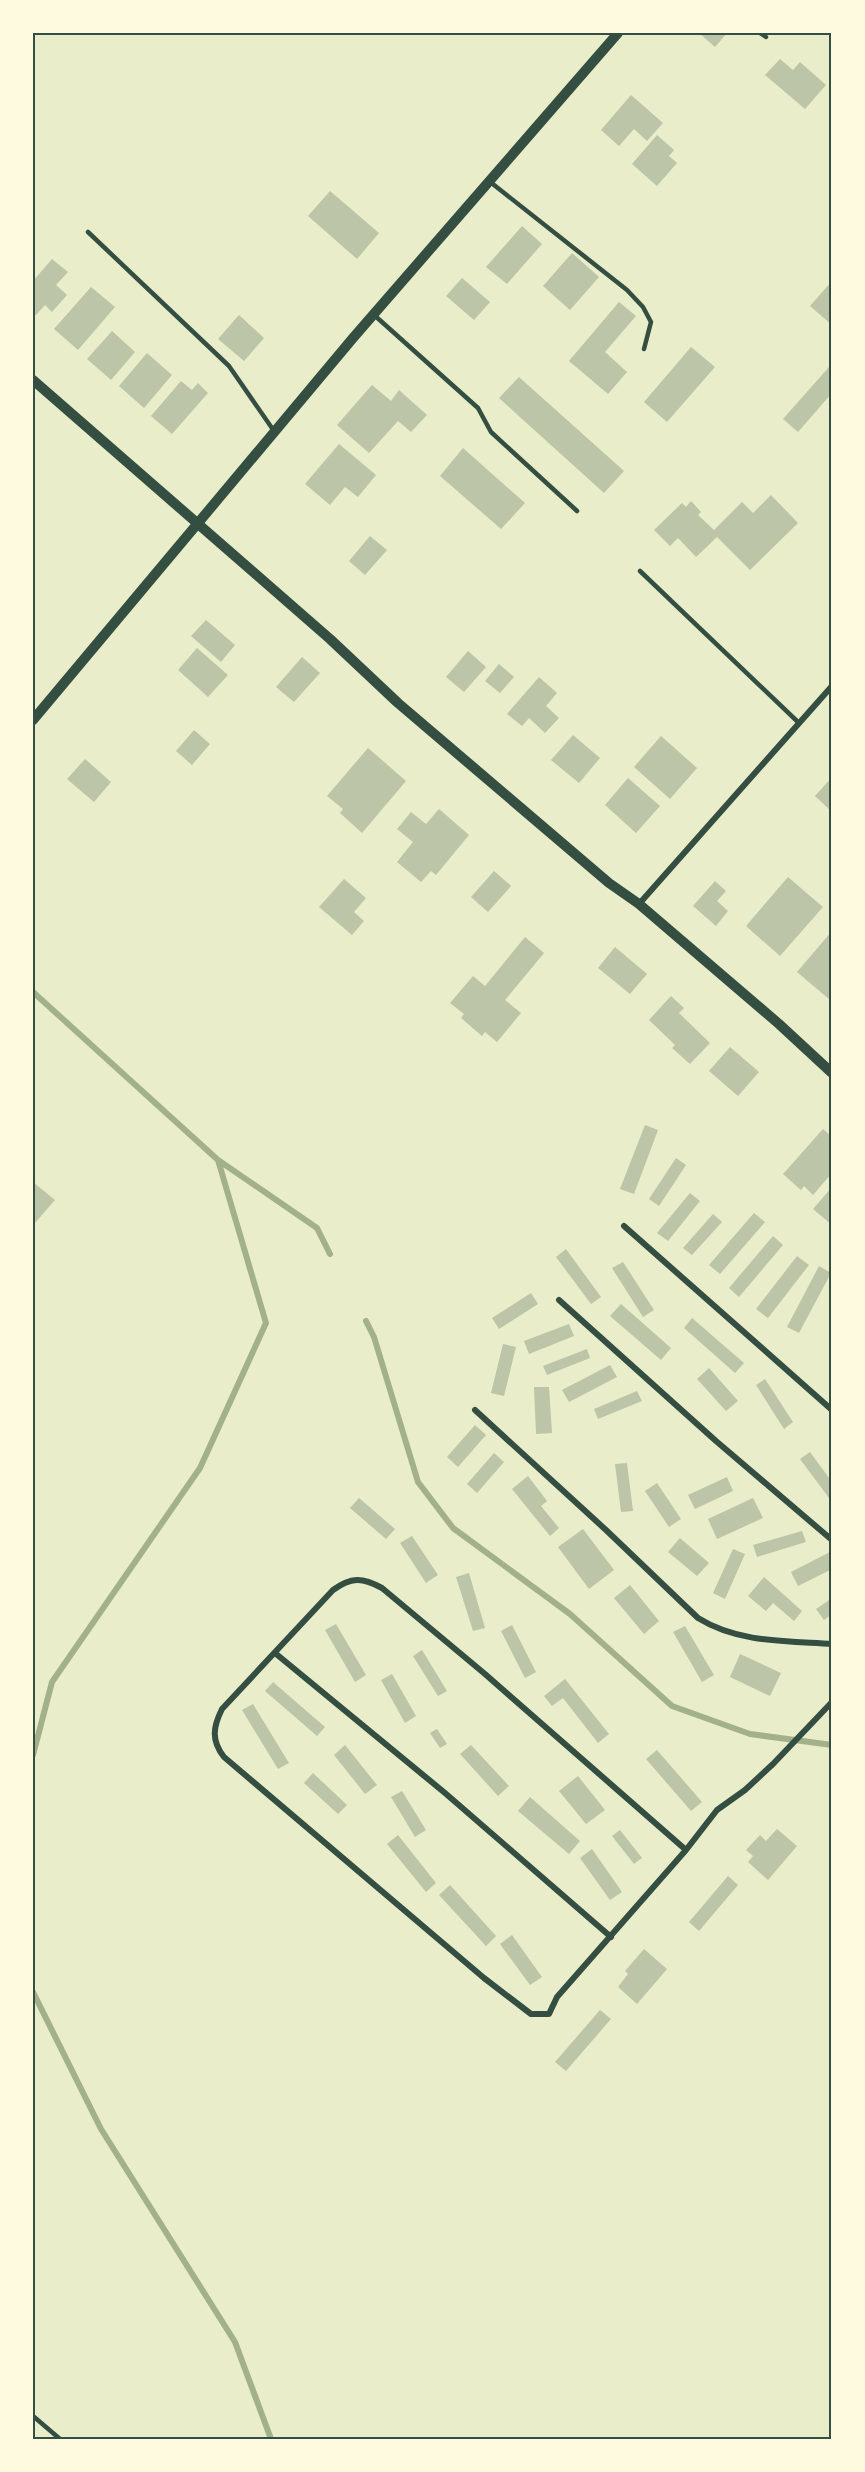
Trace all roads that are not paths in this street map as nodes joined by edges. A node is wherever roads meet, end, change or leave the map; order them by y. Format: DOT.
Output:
graph roads {
  1 [pos="618,33"];
  2 [pos="760,33"];
  3 [pos="766,37"];
  4 [pos="489,181"];
  5 [pos="88,231"];
  6 [pos="374,314"];
  7 [pos="644,349"];
  8 [pos="33,380"];
  9 [pos="274,431"];
  10 [pos="577,511"];
  11 [pos="197,522"];
  12 [pos="640,571"];
  13 [pos="832,686"];
  14 [pos="33,720"];
  15 [pos="800,723"];
  16 [pos="639,904"];
  17 [pos="832,1073"];
  18 [pos="624,1226"];
  19 [pos="560,1300"];
  20 [pos="474,1410"];
  21 [pos="832,1410"];
  22 [pos="832,1540"];
  23 [pos="832,1644"];
  24 [pos="275,1653"];
  25 [pos="832,1702"];
  26 [pos="686,1850"];
  27 [pos="610,1937"];
  28 [pos="33,2416"];
  29 [pos="60,2439"];
  1 -- 4 [label="street"];
  2 -- 3 [label="lane"];
  4 -- 6 [label="street"];
  4 -- 7 [label="lane"];
  5 -- 9 [label="lane"];
  6 -- 9 [label="street"];
  6 -- 10 [label="lane"];
  8 -- 11 [label="street"];
  9 -- 11 [label="street"];
  11 -- 14 [label="street"];
  11 -- 16 [label="street"];
  12 -- 15 [label="lane"];
  13 -- 15 [label="street"];
  15 -- 16 [label="street"];
  16 -- 17 [label="street"];
  18 -- 21 [label="street"];
  19 -- 22 [label="street"];
  20 -- 23 [label="street"];
  24 -- 26 [label="street"];
  24 -- 27 [label="street"];
  24 -- 27 [label="street"];
  25 -- 26 [label="street"];
  26 -- 27 [label="street"];
  28 -- 29 [label="lane"];
}
